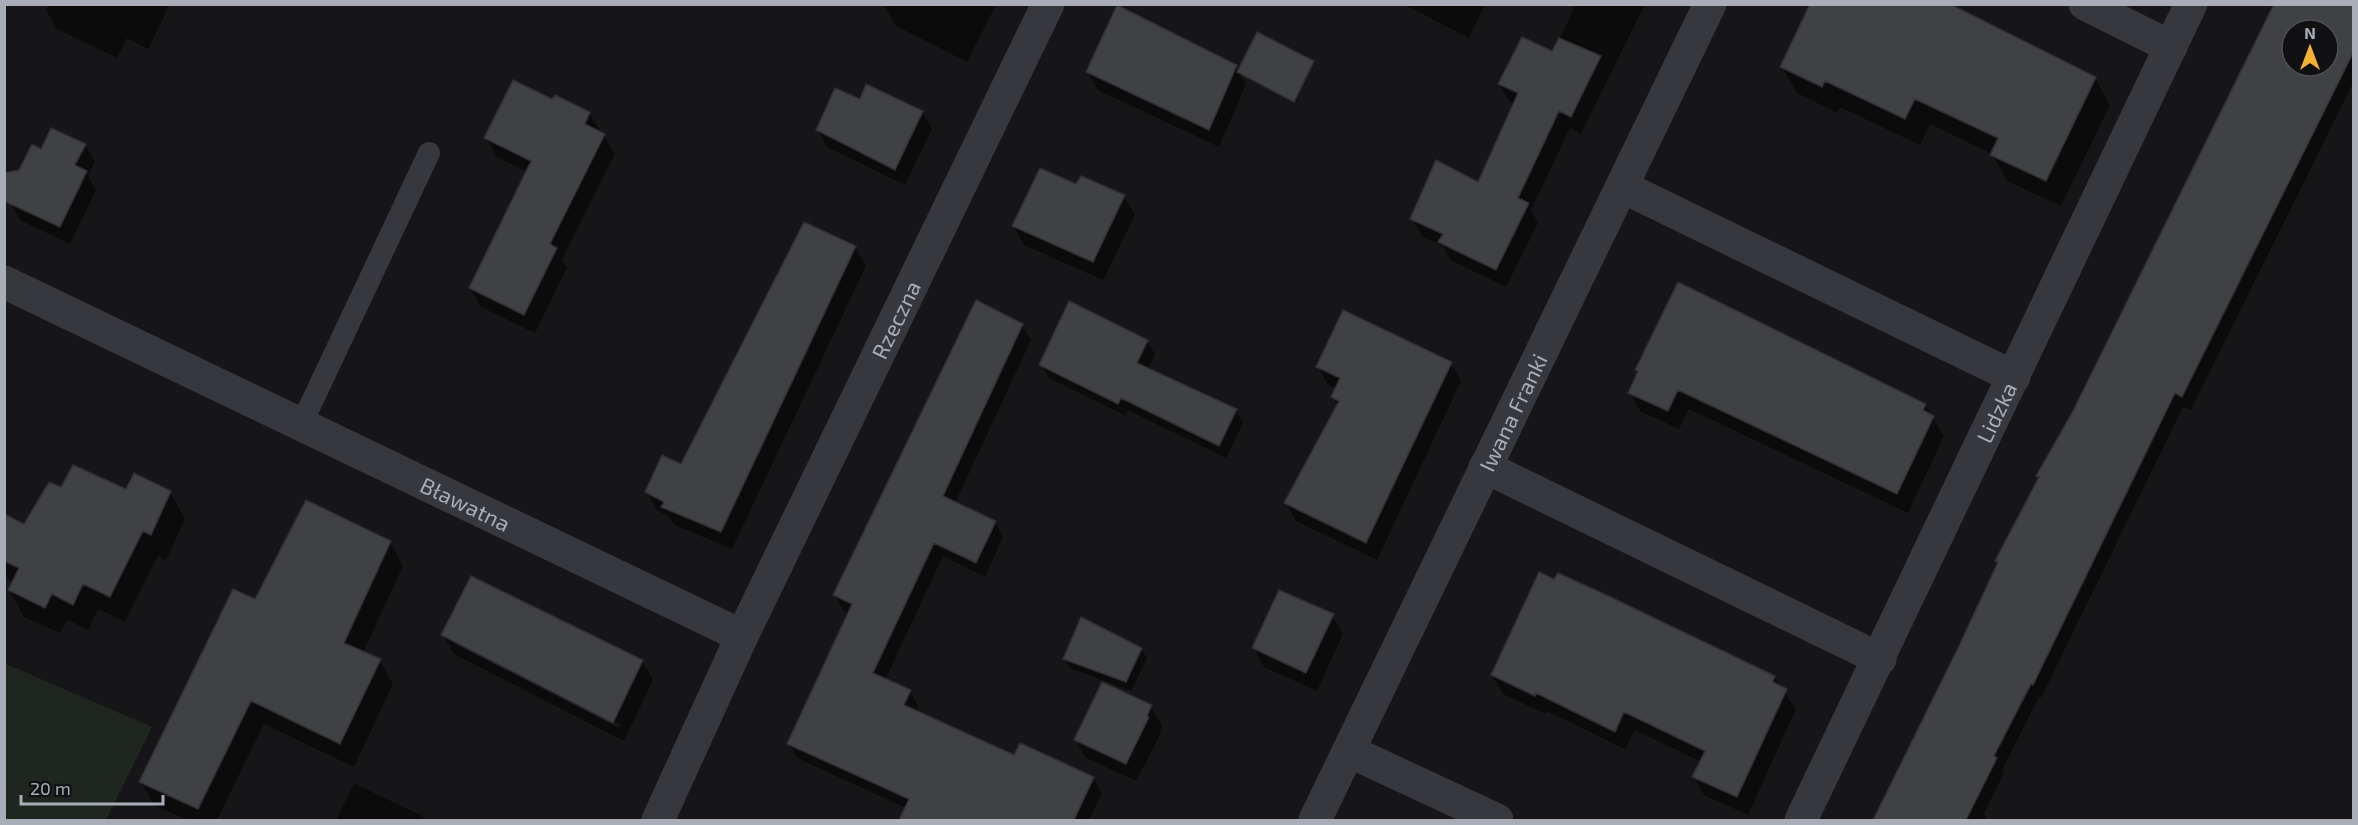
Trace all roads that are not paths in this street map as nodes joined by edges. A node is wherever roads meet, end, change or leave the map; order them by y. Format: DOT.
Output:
graph roads {
  1 [pos="1048,4"];
  2 [pos="1710,4"];
  3 [pos="2085,4"];
  4 [pos="2191,4"];
  5 [pos="2171,47"];
  6 [pos="429,153"];
  7 [pos="1623,187"];
  8 [pos="4,282"];
  9 [pos="2014,377"];
  10 [pos="301,425"];
  11 [pos="1485,467"];
  12 [pos="742,636"];
  13 [pos="1880,659"];
  14 [pos="1348,751"];
  15 [pos="658,820"];
  16 [pos="1315,820"];
  17 [pos="1497,820"];
  18 [pos="1801,820"];
  1 -- 12 [label="street, Rzeczna"];
  2 -- 7 [label="street, Iwana Franki"];
  3 -- 5 [label="street"];
  4 -- 5 [label="street, Lidzka"];
  5 -- 9 [label="street, Lidzka"];
  6 -- 10 [label="lane"];
  7 -- 9 [label="street"];
  7 -- 11 [label="street, Iwana Franki"];
  8 -- 10 [label="street, Bławatna"];
  9 -- 13 [label="street, Lidzka"];
  10 -- 12 [label="street, Bławatna"];
  11 -- 13 [label="street"];
  11 -- 14 [label="street, Iwana Franki"];
  12 -- 15 [label="street"];
  13 -- 18 [label="street, Lidzka"];
  14 -- 16 [label="street, Iwana Franki"];
  14 -- 17 [label="street"];
}
